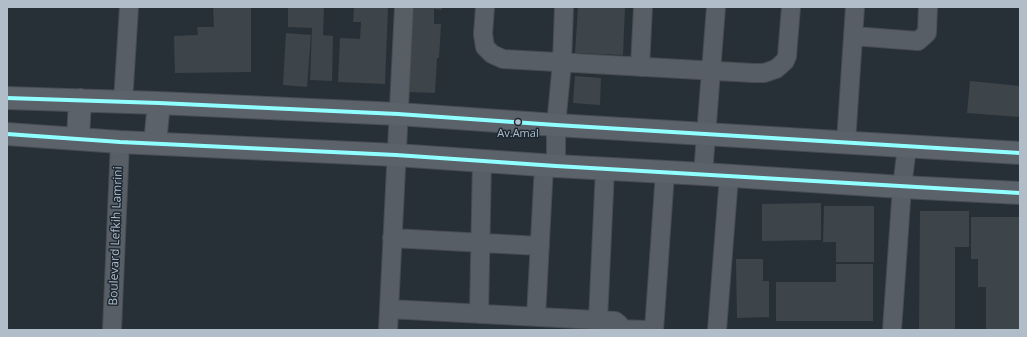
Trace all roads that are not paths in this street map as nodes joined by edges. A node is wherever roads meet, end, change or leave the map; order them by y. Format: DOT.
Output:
graph roads {
  1 [pos="129,7"];
  2 [pos="404,7"];
  3 [pos="484,7"];
  4 [pos="564,7"];
  5 [pos="643,7"];
  6 [pos="716,7"];
  7 [pos="791,7"];
  8 [pos="855,7"];
  9 [pos="928,7"];
  10 [pos="853,36"];
  11 [pos="562,63"];
  12 [pos="640,67"];
  13 [pos="711,71"];
  14 [pos="7,98"];
  15 [pos="80,100"];
  16 [pos="123,102"];
  17 [pos="159,103"];
  18 [pos="398,114"];
  19 [pos="556,125"];
  20 [pos="7,134"];
  21 [pos="705,134"];
  22 [pos="78,139"];
  23 [pos="120,142"];
  24 [pos="846,142"];
  25 [pos="155,143"];
  26 [pos="907,147"];
  27 [pos="1020,153"];
  28 [pos="396,155"];
  29 [pos="482,160"];
  30 [pos="550,166"];
  31 [pos="605,169"];
  32 [pos="665,173"];
  33 [pos="702,174"];
  34 [pos="729,176"];
  35 [pos="902,187"];
  36 [pos="1020,192"];
  37 [pos="392,238"];
  38 [pos="481,242"];
  39 [pos="540,246"];
  40 [pos="389,309"];
  41 [pos="480,314"];
  42 [pos="536,317"];
  43 [pos="598,320"];
  44 [pos="503,322"];
  45 [pos="620,329"];
  46 [pos="112,330"];
  47 [pos="388,330"];
  48 [pos="646,330"];
  49 [pos="654,330"];
  50 [pos="717,330"];
  51 [pos="892,330"];
  1 -- 16 [label="street"];
  2 -- 18 [label="street"];
  3 -- 11 [label="street"];
  4 -- 11 [label="street"];
  5 -- 12 [label="street"];
  6 -- 13 [label="street"];
  7 -- 13 [label="street"];
  8 -- 10 [label="street"];
  9 -- 10 [label="street"];
  10 -- 24 [label="street"];
  11 -- 12 [label="street"];
  11 -- 19 [label="street"];
  12 -- 13 [label="street"];
  13 -- 21 [label="street"];
  14 -- 15 [label="street"];
  15 -- 16 [label="street"];
  15 -- 22 [label="street"];
  16 -- 17 [label="street"];
  17 -- 18 [label="street"];
  17 -- 25 [label="street"];
  18 -- 19 [label="street"];
  18 -- 28 [label="street"];
  19 -- 21 [label="street"];
  19 -- 30 [label="street"];
  20 -- 22 [label="street"];
  21 -- 24 [label="street"];
  21 -- 33 [label="street"];
  22 -- 23 [label="street"];
  23 -- 25 [label="street"];
  23 -- 46 [label="street, Boulevard Lefkih Lamrini"];
  24 -- 26 [label="street"];
  25 -- 28 [label="street"];
  26 -- 27 [label="street"];
  26 -- 35 [label="street"];
  28 -- 29 [label="street"];
  28 -- 37 [label="street"];
  29 -- 30 [label="street"];
  29 -- 38 [label="street"];
  30 -- 31 [label="street"];
  30 -- 39 [label="street"];
  31 -- 32 [label="street"];
  31 -- 43 [label="street"];
  32 -- 33 [label="street"];
  32 -- 49 [label="street"];
  33 -- 34 [label="street"];
  34 -- 35 [label="street"];
  34 -- 50 [label="street"];
  35 -- 36 [label="street"];
  35 -- 51 [label="street"];
  37 -- 38 [label="street"];
  37 -- 40 [label="street"];
  38 -- 39 [label="street"];
  38 -- 41 [label="street"];
  39 -- 42 [label="street"];
  40 -- 41 [label="street"];
  40 -- 47 [label="street"];
  41 -- 44 [label="street"];
  42 -- 43 [label="street"];
  42 -- 44 [label="street"];
  43 -- 45 [label="street"];
  45 -- 48 [label="street"];
}
